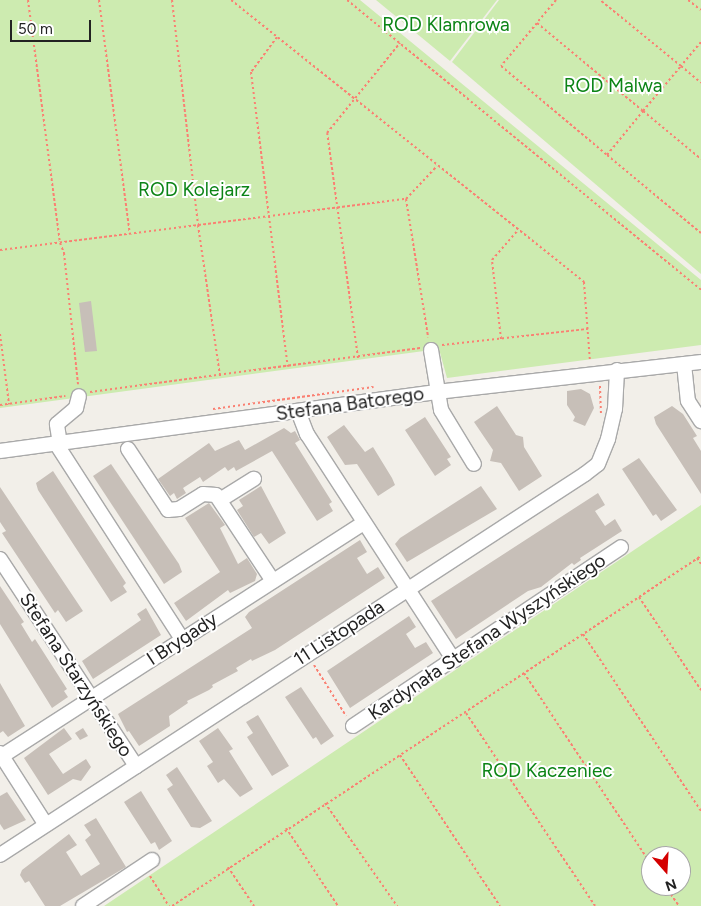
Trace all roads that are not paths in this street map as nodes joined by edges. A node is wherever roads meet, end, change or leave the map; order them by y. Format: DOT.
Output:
graph roads {
  1 [pos="430,348"];
  2 [pos="701,362"];
  3 [pos="684,364"];
  4 [pos="617,370"];
  5 [pos="438,392"];
  6 [pos="79,395"];
  7 [pos="298,411"];
  8 [pos="701,421"];
  9 [pos="58,445"];
  10 [pos="128,450"];
  11 [pos="0,451"];
  12 [pos="474,464"];
  13 [pos="254,479"];
  14 [pos="220,500"];
  15 [pos="363,523"];
  16 [pos="621,547"];
  17 [pos="0,559"];
  18 [pos="273,581"];
  19 [pos="407,589"];
  20 [pos="182,639"];
  21 [pos="454,660"];
  22 [pos="91,699"];
  23 [pos="353,726"];
  24 [pos="1,755"];
  25 [pos="136,766"];
  26 [pos="46,825"];
  27 [pos="0,855"];
  28 [pos="149,862"];
  29 [pos="83,906"];
  1 -- 5 [label="street"];
  2 -- 3 [label="street, Stefana Batorego"];
  3 -- 4 [label="street, Stefana Batorego"];
  3 -- 8 [label="street"];
  4 -- 5 [label="street, Stefana Batorego"];
  4 -- 19 [label="street, 11 Listopada"];
  5 -- 7 [label="street, Stefana Batorego"];
  5 -- 12 [label="street"];
  6 -- 9 [label="street"];
  7 -- 9 [label="street, Stefana Batorego"];
  7 -- 15 [label="street"];
  9 -- 11 [label="street, Stefana Batorego"];
  9 -- 20 [label="street"];
  10 -- 14 [label="street"];
  13 -- 14 [label="street"];
  14 -- 18 [label="street"];
  15 -- 18 [label="street, I Brygady"];
  15 -- 19 [label="street"];
  16 -- 21 [label="street, Kardynała Stefana Wyszyńskiego"];
  17 -- 22 [label="street, Stefana Starzyńskiego"];
  18 -- 20 [label="street, I Brygady"];
  19 -- 21 [label="street"];
  19 -- 25 [label="street, 11 Listopada"];
  20 -- 22 [label="street, I Brygady"];
  21 -- 23 [label="street, Kardynała Stefana Wyszyńskiego"];
  22 -- 24 [label="street, I Brygady"];
  22 -- 25 [label="street, Stefana Starzyńskiego"];
  24 -- 26 [label="street"];
  25 -- 26 [label="street, 11 Listopada"];
  26 -- 27 [label="street, 11 Listopada"];
  28 -- 29 [label="street"];
}
